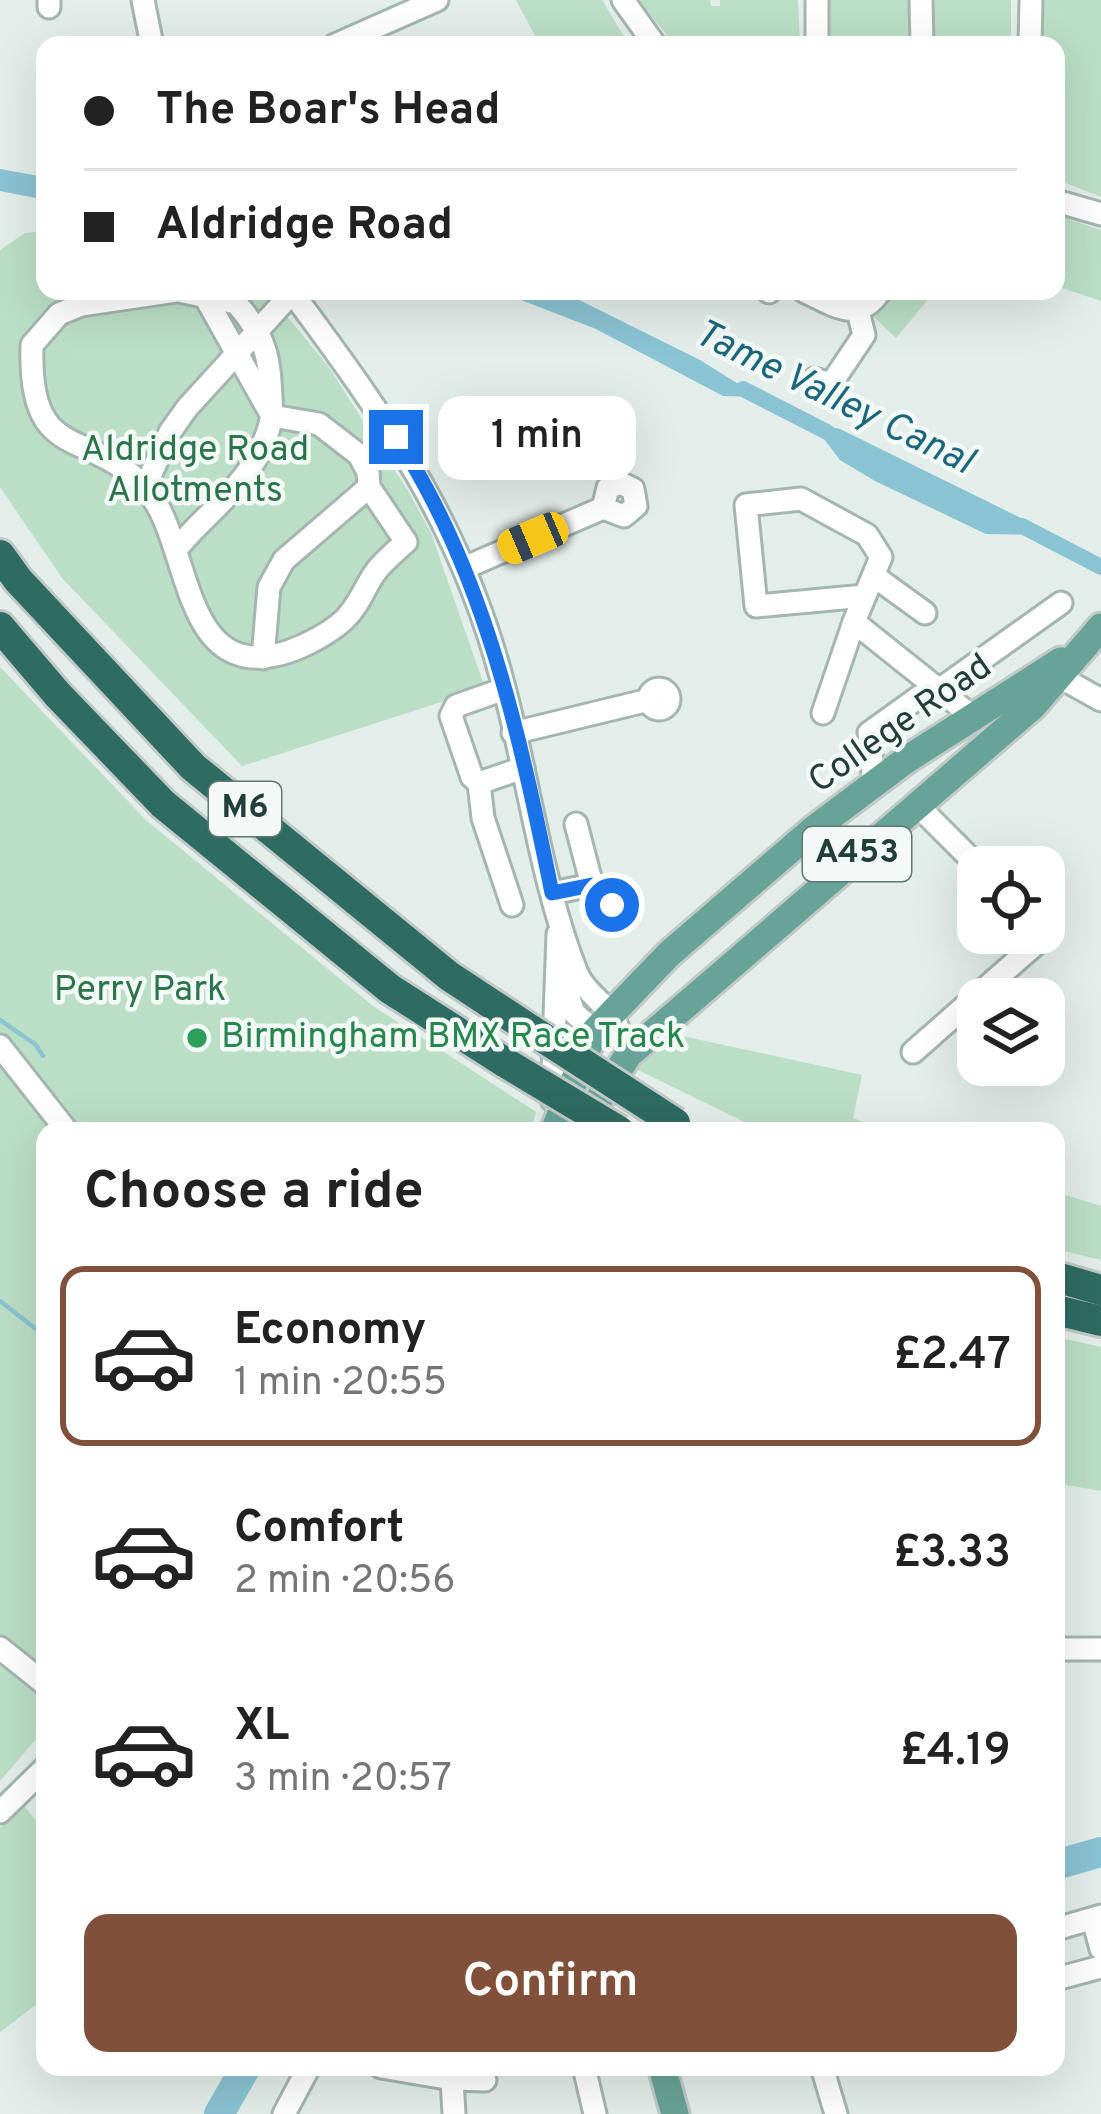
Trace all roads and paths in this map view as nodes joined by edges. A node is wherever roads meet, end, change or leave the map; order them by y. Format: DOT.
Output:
graph roads {
  1 [pos="143,0"];
  2 [pos="437,0"];
  3 [pos="623,0"];
  4 [pos="817,0"];
  5 [pos="921,0"];
  6 [pos="1030,0"];
  7 [pos="150,36"];
  8 [pos="355,36"];
  9 [pos="649,36"];
  10 [pos="817,36"];
  11 [pos="922,36"];
  12 [pos="1030,36"];
  13 [pos="1065,204"];
  14 [pos="1101,214"];
  15 [pos="115,300"];
  16 [pos="207,300"];
  17 [pos="224,300"];
  18 [pos="284,300"];
  19 [pos="298,300"];
  20 [pos="822,300"];
  21 [pos="874,300"];
  22 [pos="858,311"];
  23 [pos="258,327"];
  24 [pos="235,354"];
  25 [pos="814,379"];
  26 [pos="272,416"];
  27 [pos="145,487"];
  28 [pos="369,487"];
  29 [pos="603,508"];
  30 [pos="180,537"];
  31 [pos="0,555"];
  32 [pos="464,568"];
  33 [pos="869,586"];
  34 [pos="1061,603"];
  35 [pos="925,613"];
  36 [pos="854,622"];
  37 [pos="0,627"];
  38 [pos="1101,627"];
  39 [pos="1080,649"];
  40 [pos="263,658"];
  41 [pos="1058,676"];
  42 [pos="504,688"];
  43 [pos="939,690"];
  44 [pos="650,700"];
  45 [pos="1101,700"];
  46 [pos="823,713"];
  47 [pos="973,717"];
  48 [pos="514,733"];
  49 [pos="523,768"];
  50 [pos="479,783"];
  51 [pos="874,784"];
  52 [pos="917,805"];
  53 [pos="576,824"];
  54 [pos="959,846"];
  55 [pos="865,848"];
  56 [pos="592,885"];
  57 [pos="552,893"];
  58 [pos="512,905"];
  59 [pos="612,905"];
  60 [pos="728,906"];
  61 [pos="558,919"];
  62 [pos="1024,954"];
  63 [pos="557,959"];
  64 [pos="603,1023"];
  65 [pos="0,1046"];
  66 [pos="913,1052"];
  67 [pos="629,1054"];
  68 [pos="60,1122"];
  69 [pos="552,1122"];
  70 [pos="556,1122"];
  71 [pos="584,1122"];
  72 [pos="604,1122"];
  73 [pos="676,1122"];
  74 [pos="1065,1280"];
  75 [pos="1101,1290"];
  76 [pos="1065,1312"];
  77 [pos="1101,1321"];
  78 [pos="0,1648"];
  79 [pos="1065,1649"];
  80 [pos="1101,1649"];
  81 [pos="36,1677"];
  82 [pos="34,1792"];
  83 [pos="0,1812"];
  84 [pos="1097,1917"];
  85 [pos="1065,1926"];
  86 [pos="1101,1949"];
  87 [pos="1101,1967"];
  88 [pos="1065,1977"];
  89 [pos="304,2076"];
  90 [pos="434,2076"];
  91 [pos="586,2076"];
  92 [pos="662,2076"];
  93 [pos="664,2076"];
  94 [pos="825,2076"];
  95 [pos="452,2079"];
  96 [pos="485,2080"];
  97 [pos="284,2114"];
  98 [pos="454,2114"];
  99 [pos="595,2114"];
  100 [pos="664,2114"];
  101 [pos="675,2114"];
  102 [pos="836,2114"];
  1 -- 7 [label="street"];
  2 -- 8 [label="street"];
  3 -- 9 [label="street"];
  4 -- 10 [label="street"];
  5 -- 11 [label="street"];
  6 -- 12 [label="street"];
  13 -- 14 [label="street"];
  15 -- 27 [label="street"];
  16 -- 24 [label="street"];
  17 -- 23 [label="street"];
  18 -- 23 [label="street"];
  19 -- 32 [label="street"];
  20 -- 22 [label="street"];
  21 -- 22 [label="street"];
  22 -- 25 [label="street"];
  23 -- 24 [label="street"];
  23 -- 26 [label="street"];
  24 -- 26 [label="street"];
  24 -- 27 [label="street"];
  26 -- 28 [label="street"];
  26 -- 30 [label="street"];
  27 -- 30 [label="street"];
  28 -- 40 [label="street"];
  28 -- 40 [label="street"];
  29 -- 32 [label="street"];
  30 -- 40 [label="street"];
  31 -- 73 [label="highway, M6, bridge"];
  32 -- 42 [label="street"];
  33 -- 33 [label="street"];
  33 -- 35 [label="street"];
  33 -- 36 [label="street"];
  34 -- 43 [label="street"];
  36 -- 43 [label="street"];
  36 -- 46 [label="street"];
  37 -- 72 [label="highway, M6, bridge"];
  38 -- 39 [label="main road, College Road / A453"];
  39 -- 41 [label="main road, College Road / A453"];
  39 -- 47 [label="main road, College Road / A453"];
  41 -- 45 [label="street"];
  41 -- 52 [label="main road, College Road / A453"];
  42 -- 48 [label="street"];
  42 -- 50 [label="street"];
  43 -- 47 [label="street"];
  43 -- 51 [label="street"];
  44 -- 48 [label="street"];
  47 -- 51 [label="main road, College Road / A453"];
  48 -- 49 [label="street"];
  49 -- 50 [label="street"];
  49 -- 57 [label="street"];
  50 -- 58 [label="street"];
  51 -- 60 [label="main road, College Road / A453"];
  52 -- 54 [label="street"];
  52 -- 55 [label="main road, College Road / A453"];
  53 -- 56 [label="street"];
  55 -- 60 [label="main road"];
  55 -- 67 [label="main road, College Road / A453"];
  56 -- 57 [label="street"];
  56 -- 59 [label="street"];
  57 -- 61 [label="street"];
  60 -- 64 [label="main road, College Road / A453"];
  61 -- 63 [label="street"];
  61 -- 64 [label="street"];
  62 -- 66 [label="street"];
  63 -- 64 [label="street"];
  63 -- 69 [label="street"];
  64 -- 67 [label="street"];
  64 -- 70 [label="main road, A453"];
  65 -- 68 [label="street"];
  67 -- 71 [label="main road, A453"];
  74 -- 75 [label="highway"];
  76 -- 77 [label="highway"];
  78 -- 81 [label="street"];
  79 -- 80 [label="street"];
  82 -- 83 [label="street"];
  84 -- 85 [label="street"];
  84 -- 86 [label="street"];
  87 -- 88 [label="street"];
  89 -- 97 [label="street"];
  90 -- 95 [label="street"];
  91 -- 99 [label="street"];
  92 -- 100 [label="main road"];
  93 -- 101 [label="main road"];
  94 -- 102 [label="street"];
  95 -- 96 [label="street"];
  95 -- 98 [label="street"];
}
